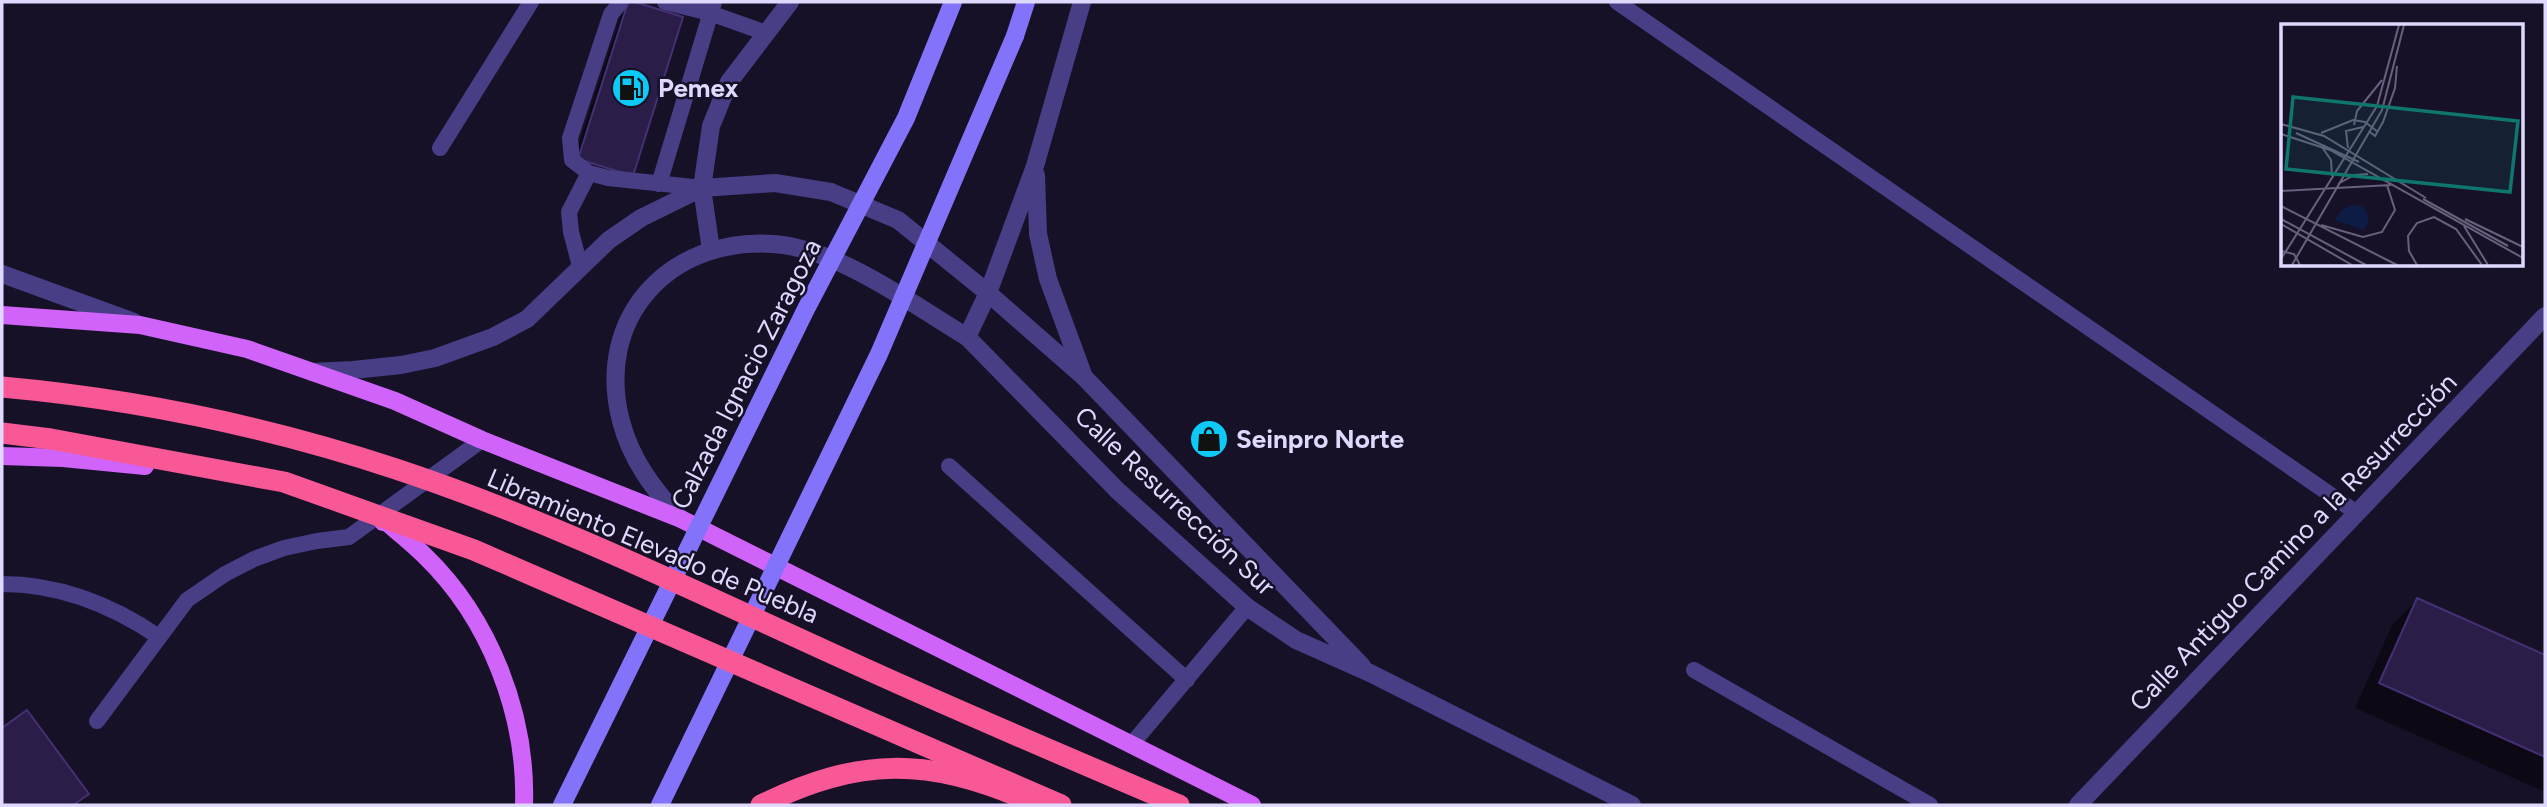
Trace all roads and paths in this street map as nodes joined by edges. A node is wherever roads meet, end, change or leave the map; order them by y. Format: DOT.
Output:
graph roads {
  1 [pos="531,2"];
  2 [pos="621,2"];
  3 [pos="665,2"];
  4 [pos="790,2"];
  5 [pos="953,2"];
  6 [pos="1026,2"];
  7 [pos="1082,2"];
  8 [pos="1617,2"];
  9 [pos="712,7"];
  10 [pos="766,33"];
  11 [pos="440,148"];
  12 [pos="1035,166"];
  13 [pos="589,173"];
  14 [pos="659,184"];
  15 [pos="702,188"];
  16 [pos="711,250"];
  17 [pos="580,266"];
  18 [pos="2,274"];
  19 [pos="988,293"];
  20 [pos="2,315"];
  21 [pos="2545,316"];
  22 [pos="140,325"];
  23 [pos="967,337"];
  24 [pos="306,372"];
  25 [pos="1084,377"];
  26 [pos="2,387"];
  27 [pos="2,433"];
  28 [pos="482,440"];
  29 [pos="2,456"];
  30 [pos="949,466"];
  31 [pos="2357,513"];
  32 [pos="681,519"];
  33 [pos="2,584"];
  34 [pos="1247,607"];
  35 [pos="159,637"];
  36 [pos="1694,670"];
  37 [pos="1370,673"];
  38 [pos="1187,680"];
  39 [pos="97,721"];
  40 [pos="1131,745"];
  41 [pos="524,805"];
  42 [pos="562,805"];
  43 [pos="660,805"];
  44 [pos="761,805"];
  45 [pos="1039,805"];
  46 [pos="1061,805"];
  47 [pos="1179,805"];
  48 [pos="1252,805"];
  49 [pos="1632,805"];
  50 [pos="1930,805"];
  51 [pos="2078,805"];
  1 -- 11 [label="lane"];
  2 -- 13 [label="lane"];
  3 -- 9 [label="lane"];
  4 -- 10 [label="street"];
  5 -- 42 [label="main road, Calzada Ignacio Zaragoza, bridge"];
  6 -- 43 [label="main road, bridge"];
  7 -- 12 [label="street"];
  8 -- 31 [label="lane"];
  9 -- 10 [label="lane"];
  9 -- 14 [label="lane"];
  10 -- 15 [label="street"];
  12 -- 19 [label="street"];
  12 -- 25 [label="street"];
  13 -- 14 [label="lane"];
  13 -- 17 [label="lane"];
  14 -- 15 [label="lane"];
  15 -- 16 [label="street"];
  15 -- 17 [label="street"];
  15 -- 19 [label="street, Calle Resurrección Sur"];
  16 -- 23 [label="street, Calle Resurrección Sur"];
  16 -- 32 [label="street, Calle Resurrección Sur"];
  17 -- 24 [label="street"];
  18 -- 22 [label="street"];
  19 -- 23 [label="street"];
  19 -- 25 [label="street, Calle Resurrección Sur"];
  20 -- 22 [label="main road"];
  21 -- 31 [label="street, Calle Antiguo Camino a la Resurrección"];
  22 -- 24 [label="main road"];
  23 -- 34 [label="street, Calle Resurrección Sur"];
  24 -- 28 [label="main road"];
  25 -- 37 [label="street, Calle Resurrección Sur"];
  26 -- 47 [label="highway, Libramiento Elevado de Puebla, bridge"];
  27 -- 46 [label="highway, bridge"];
  28 -- 32 [label="main road"];
  28 -- 35 [label="lane"];
  29 -- 41 [label="main road, bridge"];
  30 -- 38 [label="lane"];
  31 -- 51 [label="street, Calle Antiguo Camino a la Resurrección"];
  32 -- 40 [label="main road"];
  33 -- 35 [label="lane"];
  34 -- 37 [label="street, Calle Resurrección Sur"];
  34 -- 38 [label="lane"];
  35 -- 39 [label="lane"];
  36 -- 50 [label="lane"];
  37 -- 49 [label="street, Calle Resurrección Sur"];
  38 -- 40 [label="lane"];
  40 -- 48 [label="main road"];
  44 -- 45 [label="highway"];
}
